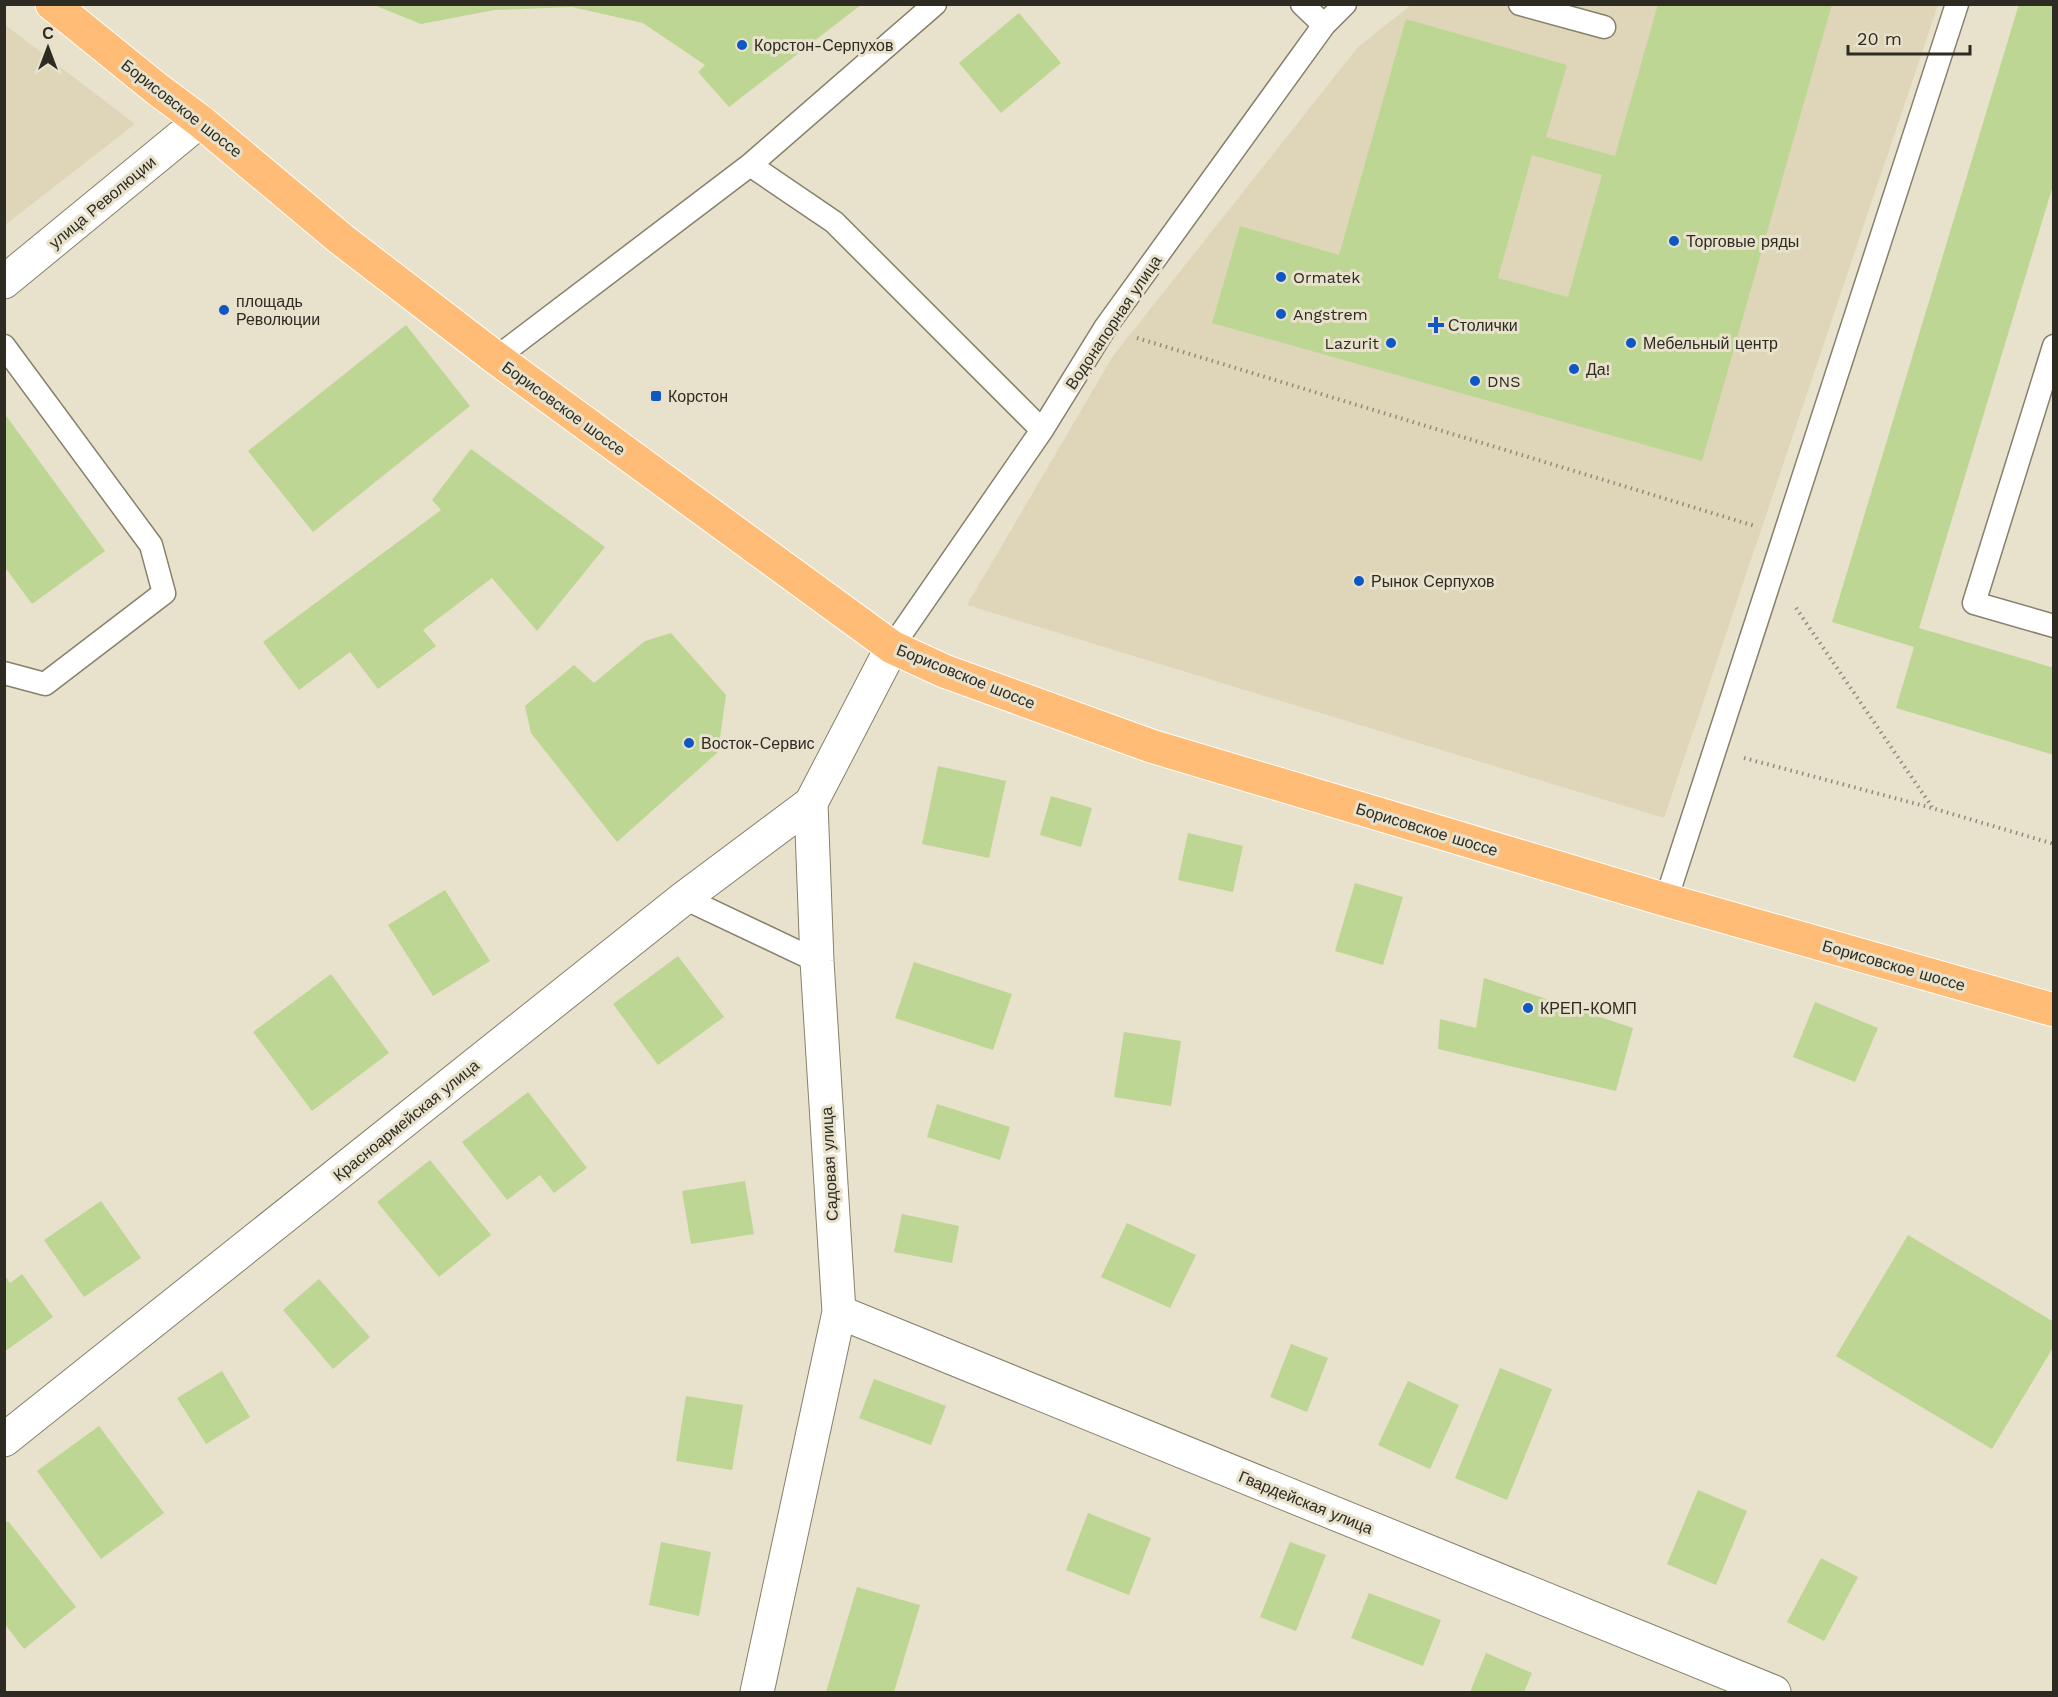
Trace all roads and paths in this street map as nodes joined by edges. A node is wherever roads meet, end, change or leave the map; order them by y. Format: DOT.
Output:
graph roads {
  1 [pos="52,4"];
  2 [pos="935,4"];
  3 [pos="1302,4"];
  4 [pos="1345,4"];
  5 [pos="1520,4"];
  6 [pos="1957,4"];
  7 [pos="1324,26"];
  8 [pos="1604,27"];
  9 [pos="200,121"];
  10 [pos="750,165"];
  11 [pos="4,282"];
  12 [pos="1105,328"];
  13 [pos="4,346"];
  14 [pos="2054,346"];
  15 [pos="496,358"];
  16 [pos="1042,430"];
  17 [pos="1784,536"];
  18 [pos="1772,572"];
  19 [pos="2054,626"];
  20 [pos="892,647"];
  21 [pos="4,673"];
  22 [pos="1714,750"];
  23 [pos="811,803"];
  24 [pos="1932,808"];
  25 [pos="2054,844"];
  26 [pos="684,898"];
  27 [pos="1666,900"];
  28 [pos="817,961"];
  29 [pos="2054,1010"];
  30 [pos="838,1312"];
  31 [pos="4,1440"];
  32 [pos="757,1692"];
  33 [pos="1774,1692"];
  1 -- 9 [label="main road, Борисовское шоссе"];
  2 -- 10 [label="lane"];
  3 -- 7 [label="lane"];
  4 -- 7 [label="lane, Водонапорная улица"];
  5 -- 8 [label="lane"];
  6 -- 17 [label="lane"];
  7 -- 12 [label="lane, Водонапорная улица"];
  9 -- 11 [label="street, улица Революции"];
  9 -- 15 [label="main road, Борисовское шоссе"];
  10 -- 15 [label="lane"];
  10 -- 16 [label="lane"];
  12 -- 16 [label="lane, Водонапорная улица"];
  12 -- 17 [label="path"];
  13 -- 21 [label="lane"];
  14 -- 19 [label="lane"];
  15 -- 20 [label="main road, Борисовское шоссе"];
  16 -- 20 [label="lane, Водонапорная улица"];
  17 -- 18 [label="lane"];
  18 -- 22 [label="lane"];
  18 -- 24 [label="path"];
  20 -- 23 [label="street, Садовая улица"];
  20 -- 27 [label="main road, Борисовское шоссе"];
  22 -- 24 [label="path"];
  22 -- 27 [label="lane"];
  23 -- 26 [label="street, Красноармейская улица"];
  23 -- 28 [label="street, Садовая улица"];
  24 -- 25 [label="path"];
  26 -- 28 [label="lane"];
  26 -- 31 [label="street, Красноармейская улица"];
  27 -- 29 [label="main road, Борисовское шоссе"];
  28 -- 30 [label="street, Садовая улица"];
  30 -- 32 [label="street, Садовая улица"];
  30 -- 33 [label="street, Гвардейская улица"];
}
